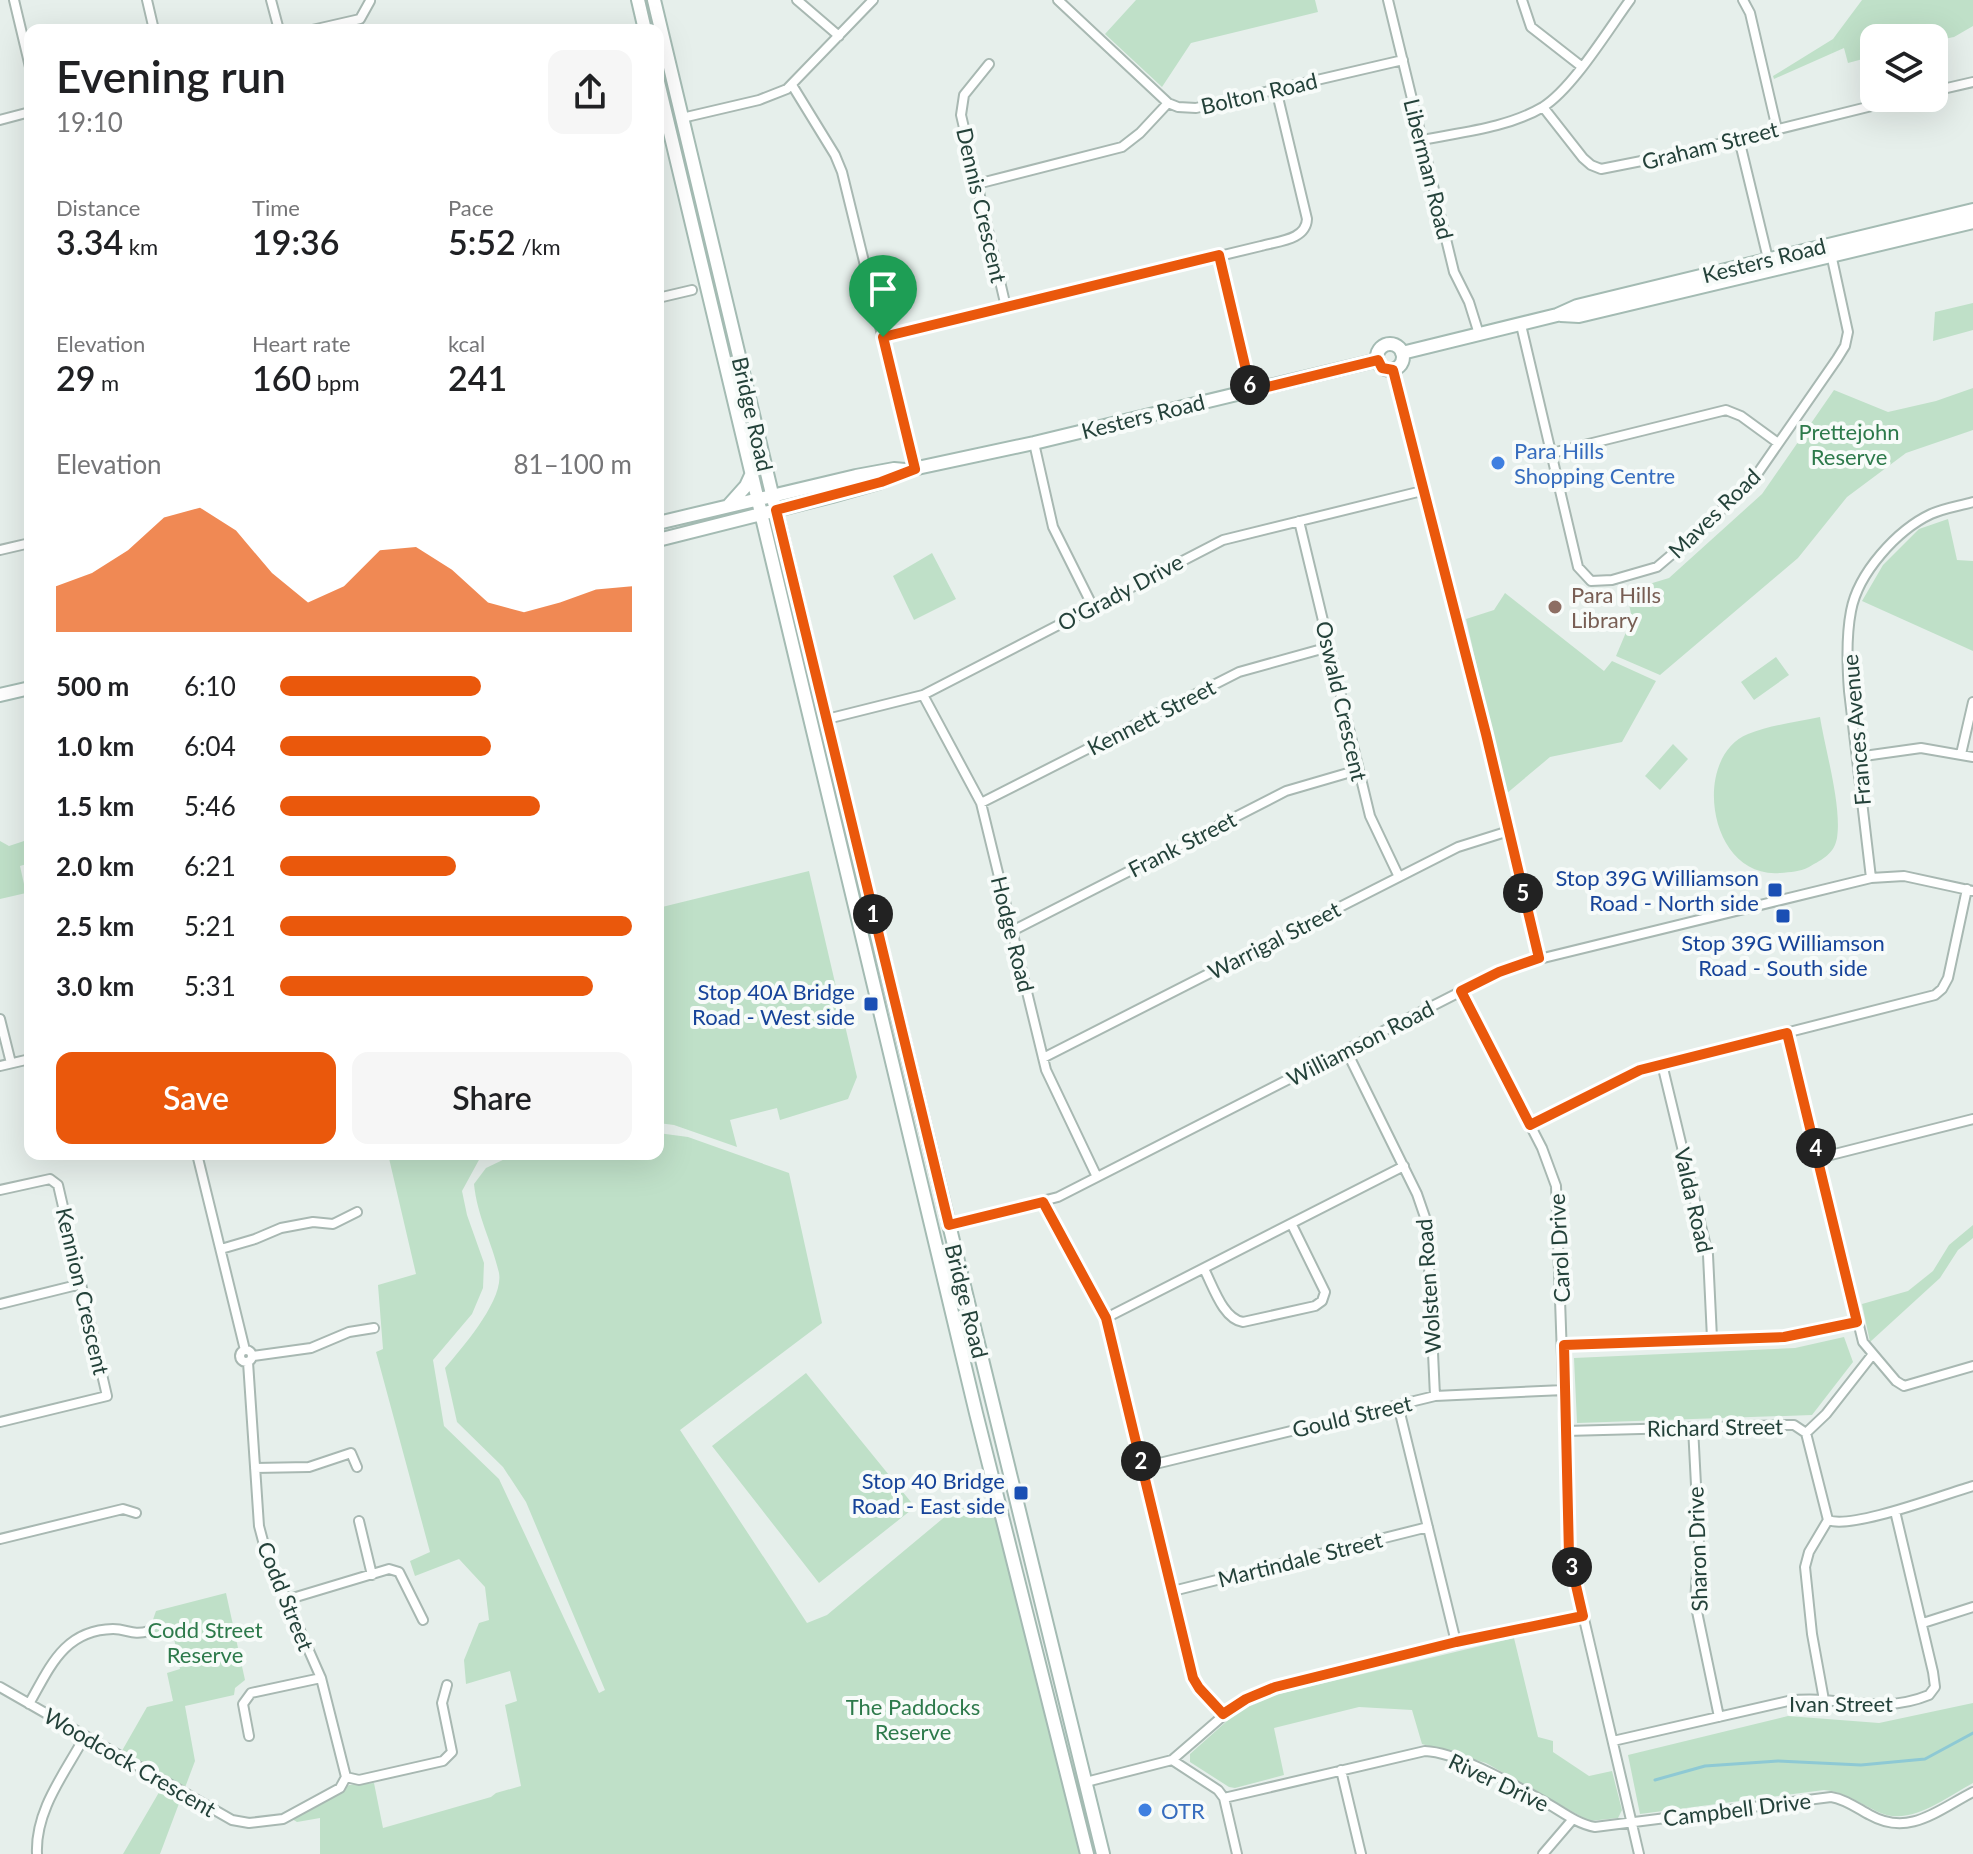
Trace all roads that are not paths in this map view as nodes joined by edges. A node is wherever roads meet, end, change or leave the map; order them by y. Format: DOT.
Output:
graph roads {
  1 [pos="14,0"];
  2 [pos="147,0"];
  3 [pos="271,0"];
  4 [pos="638,0"];
  5 [pos="654,0"];
  6 [pos="797,0"];
  7 [pos="873,0"];
  8 [pos="1058,0"];
  9 [pos="1388,0"];
  10 [pos="1522,0"];
  11 [pos="1630,0"];
  12 [pos="1743,0"];
  13 [pos="370,1"];
  14 [pos="153,24"];
  15 [pos="277,24"];
  16 [pos="338,24"];
  17 [pos="644,24"];
  18 [pos="660,24"];
  19 [pos="839,36"];
  20 [pos="24,42"];
  21 [pos="664,42"];
  22 [pos="1403,60"];
  23 [pos="989,64"];
  24 [pos="1581,66"];
  25 [pos="1973,82"];
  26 [pos="792,85"];
  27 [pos="1948,88"];
  28 [pos="1276,89"];
  29 [pos="1168,103"];
  30 [pos="664,106"];
  31 [pos="1543,107"];
  32 [pos="1860,109"];
  33 [pos="24,114"];
  34 [pos="682,118"];
  35 [pos="0,120"];
  36 [pos="668,122"];
  37 [pos="1777,129"];
  38 [pos="1739,139"];
  39 [pos="1422,140"];
  40 [pos="977,184"];
  41 [pos="1973,210"];
  42 [pos="1973,222"];
  43 [pos="1830,249"];
  44 [pos="1219,255"];
  45 [pos="1769,264"];
  46 [pos="692,290"];
  47 [pos="664,297"];
  48 [pos="1006,307"];
  49 [pos="1521,325"];
  50 [pos="1479,334"];
  51 [pos="883,337"];
  52 [pos="1402,353"];
  53 [pos="1378,360"];
  54 [pos="1393,370"];
  55 [pos="1251,391"];
  56 [pos="1034,443"];
  57 [pos="1778,443"];
  58 [pos="1552,453"];
  59 [pos="912,469"];
  60 [pos="752,473"];
  61 [pos="1422,491"];
  62 [pos="772,495"];
  63 [pos="757,498"];
  64 [pos="1973,502"];
  65 [pos="729,505"];
  66 [pos="776,510"];
  67 [pos="761,513"];
  68 [pos="664,521"];
  69 [pos="1299,521"];
  70 [pos="664,538"];
  71 [pos="24,544"];
  72 [pos="0,550"];
  73 [pos="1093,607"];
  74 [pos="1329,647"];
  75 [pos="24,689"];
  76 [pos="0,695"];
  77 [pos="923,695"];
  78 [pos="1973,702"];
  79 [pos="827,719"];
  80 [pos="811,723"];
  81 [pos="1961,754"];
  82 [pos="1857,757"];
  83 [pos="1973,757"];
  84 [pos="1358,770"];
  85 [pos="981,803"];
  86 [pos="1509,831"];
  87 [pos="1399,877"];
  88 [pos="1871,878"];
  89 [pos="1970,890"];
  90 [pos="1012,931"];
  91 [pos="1539,958"];
  92 [pos="1461,991"];
  93 [pos="0,1019"];
  94 [pos="1787,1033"];
  95 [pos="1346,1050"];
  96 [pos="1043,1058"];
  97 [pos="24,1060"];
  98 [pos="11,1063"];
  99 [pos="1662,1064"];
  100 [pos="0,1066"];
  101 [pos="911,1069"];
  102 [pos="896,1074"];
  103 [pos="1973,1119"];
  104 [pos="1530,1125"];
  105 [pos="1819,1158"];
  106 [pos="199,1160"];
  107 [pos="1404,1166"];
  108 [pos="1097,1177"];
  109 [pos="0,1190"];
  110 [pos="1043,1202"];
  111 [pos="357,1212"];
  112 [pos="949,1225"];
  113 [pos="1292,1225"];
  114 [pos="932,1229"];
  115 [pos="221,1249"];
  116 [pos="1204,1269"];
  117 [pos="81,1284"];
  118 [pos="0,1304"];
  119 [pos="1106,1318"];
  120 [pos="1857,1322"];
  121 [pos="374,1328"];
  122 [pos="1712,1338"];
  123 [pos="1564,1345"];
  124 [pos="1873,1354"];
  125 [pos="249,1356"];
  126 [pos="1973,1366"];
  127 [pos="984,1371"];
  128 [pos="967,1376"];
  129 [pos="1564,1390"];
  130 [pos="1435,1396"];
  131 [pos="1398,1405"];
  132 [pos="0,1422"];
  133 [pos="1693,1427"];
  134 [pos="1566,1431"];
  135 [pos="1806,1433"];
  136 [pos="357,1467"];
  137 [pos="1143,1467"];
  138 [pos="255,1468"];
  139 [pos="1973,1486"];
  140 [pos="1895,1511"];
  141 [pos="136,1513"];
  142 [pos="1828,1520"];
  143 [pos="359,1521"];
  144 [pos="1428,1527"];
  145 [pos="0,1539"];
  146 [pos="372,1575"];
  147 [pos="1173,1591"];
  148 [pos="286,1600"];
  149 [pos="1973,1607"];
  150 [pos="1583,1616"];
  151 [pos="423,1620"];
  152 [pos="1923,1623"];
  153 [pos="149,1631"];
  154 [pos="1456,1642"];
  155 [pos="321,1678"];
  156 [pos="447,1685"];
  157 [pos="0,1687"];
  158 [pos="1824,1700"];
  159 [pos="29,1704"];
  160 [pos="1223,1714"];
  161 [pos="1719,1717"];
  162 [pos="85,1736"];
  163 [pos="249,1736"];
  164 [pos="1613,1741"];
  165 [pos="1172,1760"];
  166 [pos="1341,1770"];
  167 [pos="346,1777"];
  168 [pos="1086,1782"];
  169 [pos="1070,1786"];
  170 [pos="1973,1792"];
  171 [pos="1224,1798"];
  172 [pos="1573,1819"];
  173 [pos="1632,1823"];
  174 [pos="37,1854"];
  175 [pos="1087,1854"];
  176 [pos="1103,1854"];
  177 [pos="1237,1854"];
  178 [pos="1361,1854"];
  179 [pos="1543,1854"];
  180 [pos="1639,1854"];
  1 -- 20 [label="street"];
  2 -- 14 [label="street"];
  3 -- 15 [label="street"];
  4 -- 17 [label="main road"];
  5 -- 18 [label="main road, Bridge Road"];
  6 -- 19 [label="street"];
  7 -- 19 [label="street"];
  8 -- 29 [label="street, Bolton Road"];
  9 -- 22 [label="street, Liberman Road"];
  10 -- 24 [label="street"];
  11 -- 24 [label="street"];
  12 -- 37 [label="street"];
  13 -- 16 [label="street"];
  19 -- 26 [label="street"];
  21 -- 34 [label="main road, Bridge Road"];
  22 -- 28 [label="street, Bolton Road"];
  22 -- 39 [label="street, Liberman Road"];
  23 -- 40 [label="street, Dennis Crescent"];
  24 -- 31 [label="street"];
  25 -- 27 [label="street"];
  26 -- 34 [label="street"];
  26 -- 51 [label="street"];
  28 -- 29 [label="street, Bolton Road"];
  28 -- 44 [label="street"];
  29 -- 40 [label="street"];
  30 -- 36 [label="main road, Bridge Road"];
  31 -- 38 [label="street, Graham Street"];
  31 -- 39 [label="street"];
  32 -- 37 [label="street, Graham Street"];
  33 -- 35 [label="street"];
  34 -- 36 [label="main road"];
  34 -- 62 [label="main road, Bridge Road"];
  36 -- 60 [label="main road, Bridge Road"];
  37 -- 38 [label="street, Graham Street"];
  38 -- 45 [label="street"];
  39 -- 50 [label="street, Liberman Road"];
  40 -- 48 [label="street, Dennis Crescent"];
  41 -- 43 [label="main road, Kesters Road"];
  42 -- 43 [label="main road, Kesters Road"];
  43 -- 45 [label="main road, Kesters Road"];
  43 -- 57 [label="street, Maves Road"];
  44 -- 48 [label="street"];
  44 -- 55 [label="street"];
  45 -- 49 [label="main road, Kesters Road"];
  46 -- 47 [label="street"];
  48 -- 51 [label="street"];
  49 -- 50 [label="main road, Kesters Road"];
  49 -- 58 [label="street, Maves Road"];
  50 -- 52 [label="main road, Kesters Road"];
  51 -- 59 [label="street"];
  52 -- 53 [label="main road"];
  52 -- 54 [label="main road"];
  53 -- 54 [label="main road"];
  53 -- 55 [label="main road, Kesters Road"];
  54 -- 61 [label="street"];
  55 -- 56 [label="main road, Kesters Road"];
  56 -- 59 [label="main road, Kesters Road"];
  56 -- 73 [label="street"];
  57 -- 58 [label="street"];
  57 -- 58 [label="street, Maves Road"];
  59 -- 62 [label="main road, Kesters Road"];
  59 -- 66 [label="main road, Kesters Road"];
  60 -- 63 [label="main road, Bridge Road"];
  60 -- 65 [label="main road"];
  61 -- 69 [label="street, O'Grady Drive"];
  61 -- 86 [label="street"];
  62 -- 63 [label="main road, Kesters Road"];
  62 -- 66 [label="main road, Bridge Road"];
  63 -- 65 [label="main road, Kesters Road"];
  63 -- 67 [label="main road, Bridge Road"];
  64 -- 82 [label="street, Frances Avenue"];
  65 -- 68 [label="main road, Kesters Road"];
  66 -- 67 [label="main road, Kesters Road"];
  66 -- 79 [label="main road, Bridge Road"];
  67 -- 70 [label="main road, Kesters Road"];
  67 -- 80 [label="main road, Bridge Road"];
  69 -- 73 [label="street, O'Grady Drive"];
  69 -- 74 [label="street, Oswald Crescent"];
  71 -- 72 [label="street"];
  73 -- 77 [label="street, O'Grady Drive"];
  74 -- 84 [label="street, Oswald Crescent"];
  74 -- 85 [label="street, Kennett Street"];
  75 -- 76 [label="main road"];
  77 -- 79 [label="street, O'Grady Drive"];
  77 -- 85 [label="street, Hodge Road"];
  78 -- 81 [label="street"];
  79 -- 80 [label="main road"];
  79 -- 101 [label="main road, Bridge Road"];
  80 -- 102 [label="main road, Bridge Road"];
  81 -- 82 [label="street"];
  81 -- 83 [label="street"];
  82 -- 88 [label="street, Frances Avenue"];
  84 -- 87 [label="street, Oswald Crescent"];
  84 -- 90 [label="street, Frank Street"];
  85 -- 90 [label="street, Hodge Road"];
  86 -- 87 [label="street, Warrigal Street"];
  86 -- 91 [label="street"];
  87 -- 96 [label="street, Warrigal Street"];
  88 -- 89 [label="street, Williamson Road"];
  88 -- 91 [label="street, Williamson Road"];
  89 -- 94 [label="street"];
  90 -- 96 [label="street, Hodge Road"];
  91 -- 92 [label="street, Williamson Road"];
  92 -- 95 [label="street, Williamson Road"];
  92 -- 104 [label="street, Carol Drive"];
  93 -- 98 [label="street"];
  94 -- 99 [label="street"];
  94 -- 105 [label="street"];
  95 -- 107 [label="street, Wolsten Road"];
  95 -- 108 [label="street, Williamson Road"];
  96 -- 108 [label="street, Hodge Road"];
  97 -- 98 [label="street"];
  98 -- 100 [label="street"];
  99 -- 104 [label="street"];
  99 -- 122 [label="street, Valda Road"];
  101 -- 102 [label="main road"];
  101 -- 112 [label="main road, Bridge Road"];
  102 -- 114 [label="main road, Bridge Road"];
  103 -- 105 [label="street"];
  104 -- 123 [label="street, Carol Drive"];
  105 -- 120 [label="street"];
  106 -- 115 [label="street, Codd Street"];
  107 -- 113 [label="street"];
  107 -- 130 [label="street, Wolsten Road"];
  108 -- 110 [label="street, Williamson Road"];
  109 -- 117 [label="street, Kennion Crescent"];
  110 -- 112 [label="street, Williamson Road"];
  110 -- 119 [label="street"];
  111 -- 115 [label="street"];
  112 -- 114 [label="main road"];
  112 -- 127 [label="main road, Bridge Road"];
  113 -- 116 [label="street"];
  113 -- 116 [label="street"];
  114 -- 128 [label="main road, Bridge Road"];
  115 -- 125 [label="street, Codd Street"];
  116 -- 119 [label="street"];
  117 -- 118 [label="street"];
  117 -- 132 [label="street, Kennion Crescent"];
  119 -- 137 [label="street"];
  120 -- 122 [label="street"];
  120 -- 124 [label="street"];
  121 -- 125 [label="street"];
  122 -- 123 [label="street"];
  123 -- 129 [label="street, Carol Drive"];
  124 -- 126 [label="street"];
  124 -- 135 [label="street, Richard Street"];
  125 -- 138 [label="street, Codd Street"];
  127 -- 128 [label="main road"];
  127 -- 168 [label="main road, Bridge Road"];
  128 -- 169 [label="main road, Bridge Road"];
  129 -- 130 [label="street, Gould Street"];
  129 -- 134 [label="street, Carol Drive"];
  130 -- 131 [label="street, Gould Street"];
  131 -- 137 [label="street, Gould Street"];
  131 -- 144 [label="street"];
  133 -- 134 [label="street, Richard Street"];
  133 -- 135 [label="street, Richard Street"];
  133 -- 161 [label="street, Sharon Drive"];
  134 -- 150 [label="street, Carol Drive"];
  135 -- 142 [label="street"];
  136 -- 138 [label="street"];
  137 -- 147 [label="street"];
  138 -- 148 [label="street, Codd Street"];
  139 -- 140 [label="street"];
  140 -- 142 [label="street"];
  140 -- 152 [label="street, Ivan Street"];
  141 -- 145 [label="street"];
  142 -- 158 [label="street"];
  143 -- 146 [label="street"];
  144 -- 147 [label="street, Martindale Street"];
  144 -- 154 [label="street"];
  146 -- 148 [label="street"];
  146 -- 151 [label="street"];
  147 -- 160 [label="street"];
  148 -- 155 [label="street, Codd Street"];
  149 -- 152 [label="street"];
  150 -- 154 [label="street"];
  150 -- 164 [label="street, Carol Drive"];
  152 -- 158 [label="street, Ivan Street"];
  153 -- 159 [label="street"];
  154 -- 160 [label="street"];
  155 -- 163 [label="street"];
  155 -- 167 [label="street, Codd Street"];
  156 -- 167 [label="street"];
  157 -- 159 [label="street, Woodcock Crescent"];
  158 -- 161 [label="street, Ivan Street"];
  159 -- 162 [label="street, Woodcock Crescent"];
  160 -- 165 [label="street"];
  161 -- 164 [label="street, Ivan Street"];
  162 -- 167 [label="street, Woodcock Crescent"];
  162 -- 174 [label="street"];
  164 -- 173 [label="street, Carol Drive"];
  165 -- 168 [label="street"];
  165 -- 171 [label="street"];
  166 -- 171 [label="street, River Drive"];
  166 -- 172 [label="street, River Drive"];
  166 -- 178 [label="street"];
  168 -- 169 [label="main road"];
  168 -- 176 [label="main road, Bridge Road"];
  169 -- 175 [label="main road, Bridge Road"];
  170 -- 173 [label="street, Campbell Drive"];
  171 -- 177 [label="street"];
  172 -- 173 [label="street, River Drive"];
  172 -- 179 [label="street"];
  173 -- 180 [label="street, Carol Drive"];
}
